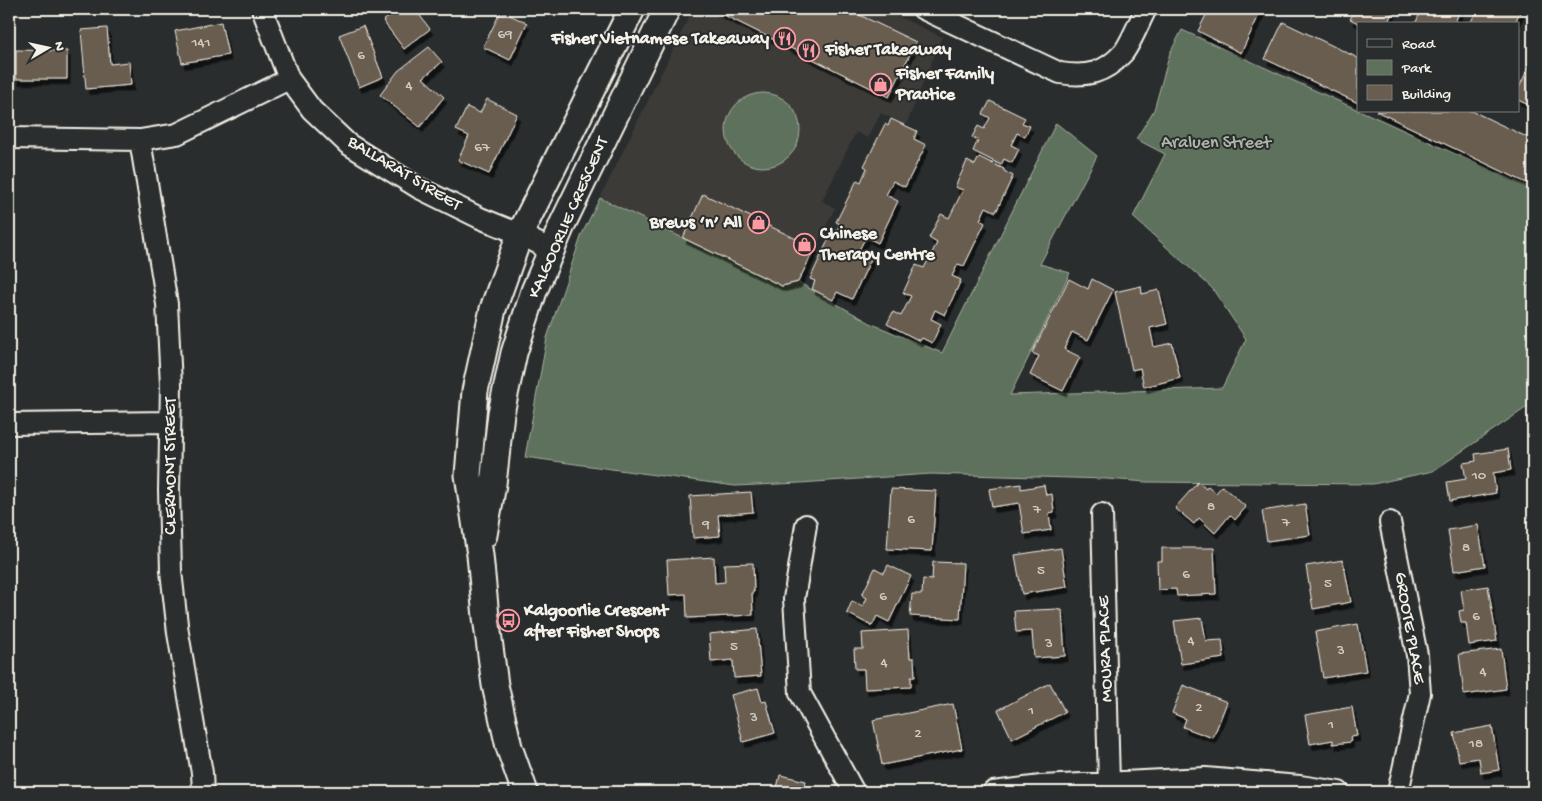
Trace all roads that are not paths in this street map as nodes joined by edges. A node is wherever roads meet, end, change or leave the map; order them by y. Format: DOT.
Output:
graph roads {
  1 [pos="262,9"];
  2 [pos="632,9"];
  3 [pos="667,9"];
  4 [pos="923,9"];
  5 [pos="1146,9"];
  6 [pos="289,79"];
  7 [pos="9,138"];
  8 [pos="140,140"];
  9 [pos="520,234"];
  10 [pos="551,250"];
  11 [pos="170,422"];
  12 [pos="9,424"];
  13 [pos="1102,514"];
  14 [pos="1390,522"];
  15 [pos="806,525"];
  16 [pos="480,555"];
  17 [pos="1109,783"];
  18 [pos="203,792"];
  19 [pos="525,792"];
  20 [pos="854,792"];
  21 [pos="993,792"];
  22 [pos="1339,792"];
  23 [pos="1398,792"];
  1 -- 6 [label="street, BALLARAT STREET"];
  2 -- 9 [label="street, KALGOORLIE CRESCENT"];
  3 -- 10 [label="street, KALGOORLIE CRESCENT"];
  4 -- 5 [label="street"];
  6 -- 8 [label="street"];
  6 -- 9 [label="street, BALLARAT STREET"];
  7 -- 8 [label="street"];
  8 -- 11 [label="street, CLERMONT STREET"];
  9 -- 10 [label="street, BALLARAT STREET"];
  9 -- 16 [label="street, KALGOORLIE CRESCENT"];
  10 -- 16 [label="street, KALGOORLIE CRESCENT"];
  11 -- 12 [label="street"];
  11 -- 18 [label="street, CLERMONT STREET"];
  13 -- 17 [label="street, MOURA PLACE"];
  14 -- 23 [label="street, GROOTE PLACE"];
  15 -- 20 [label="street"];
  16 -- 19 [label="street, KALGOORLIE CRESCENT"];
  17 -- 21 [label="street"];
  17 -- 22 [label="street"];
}
